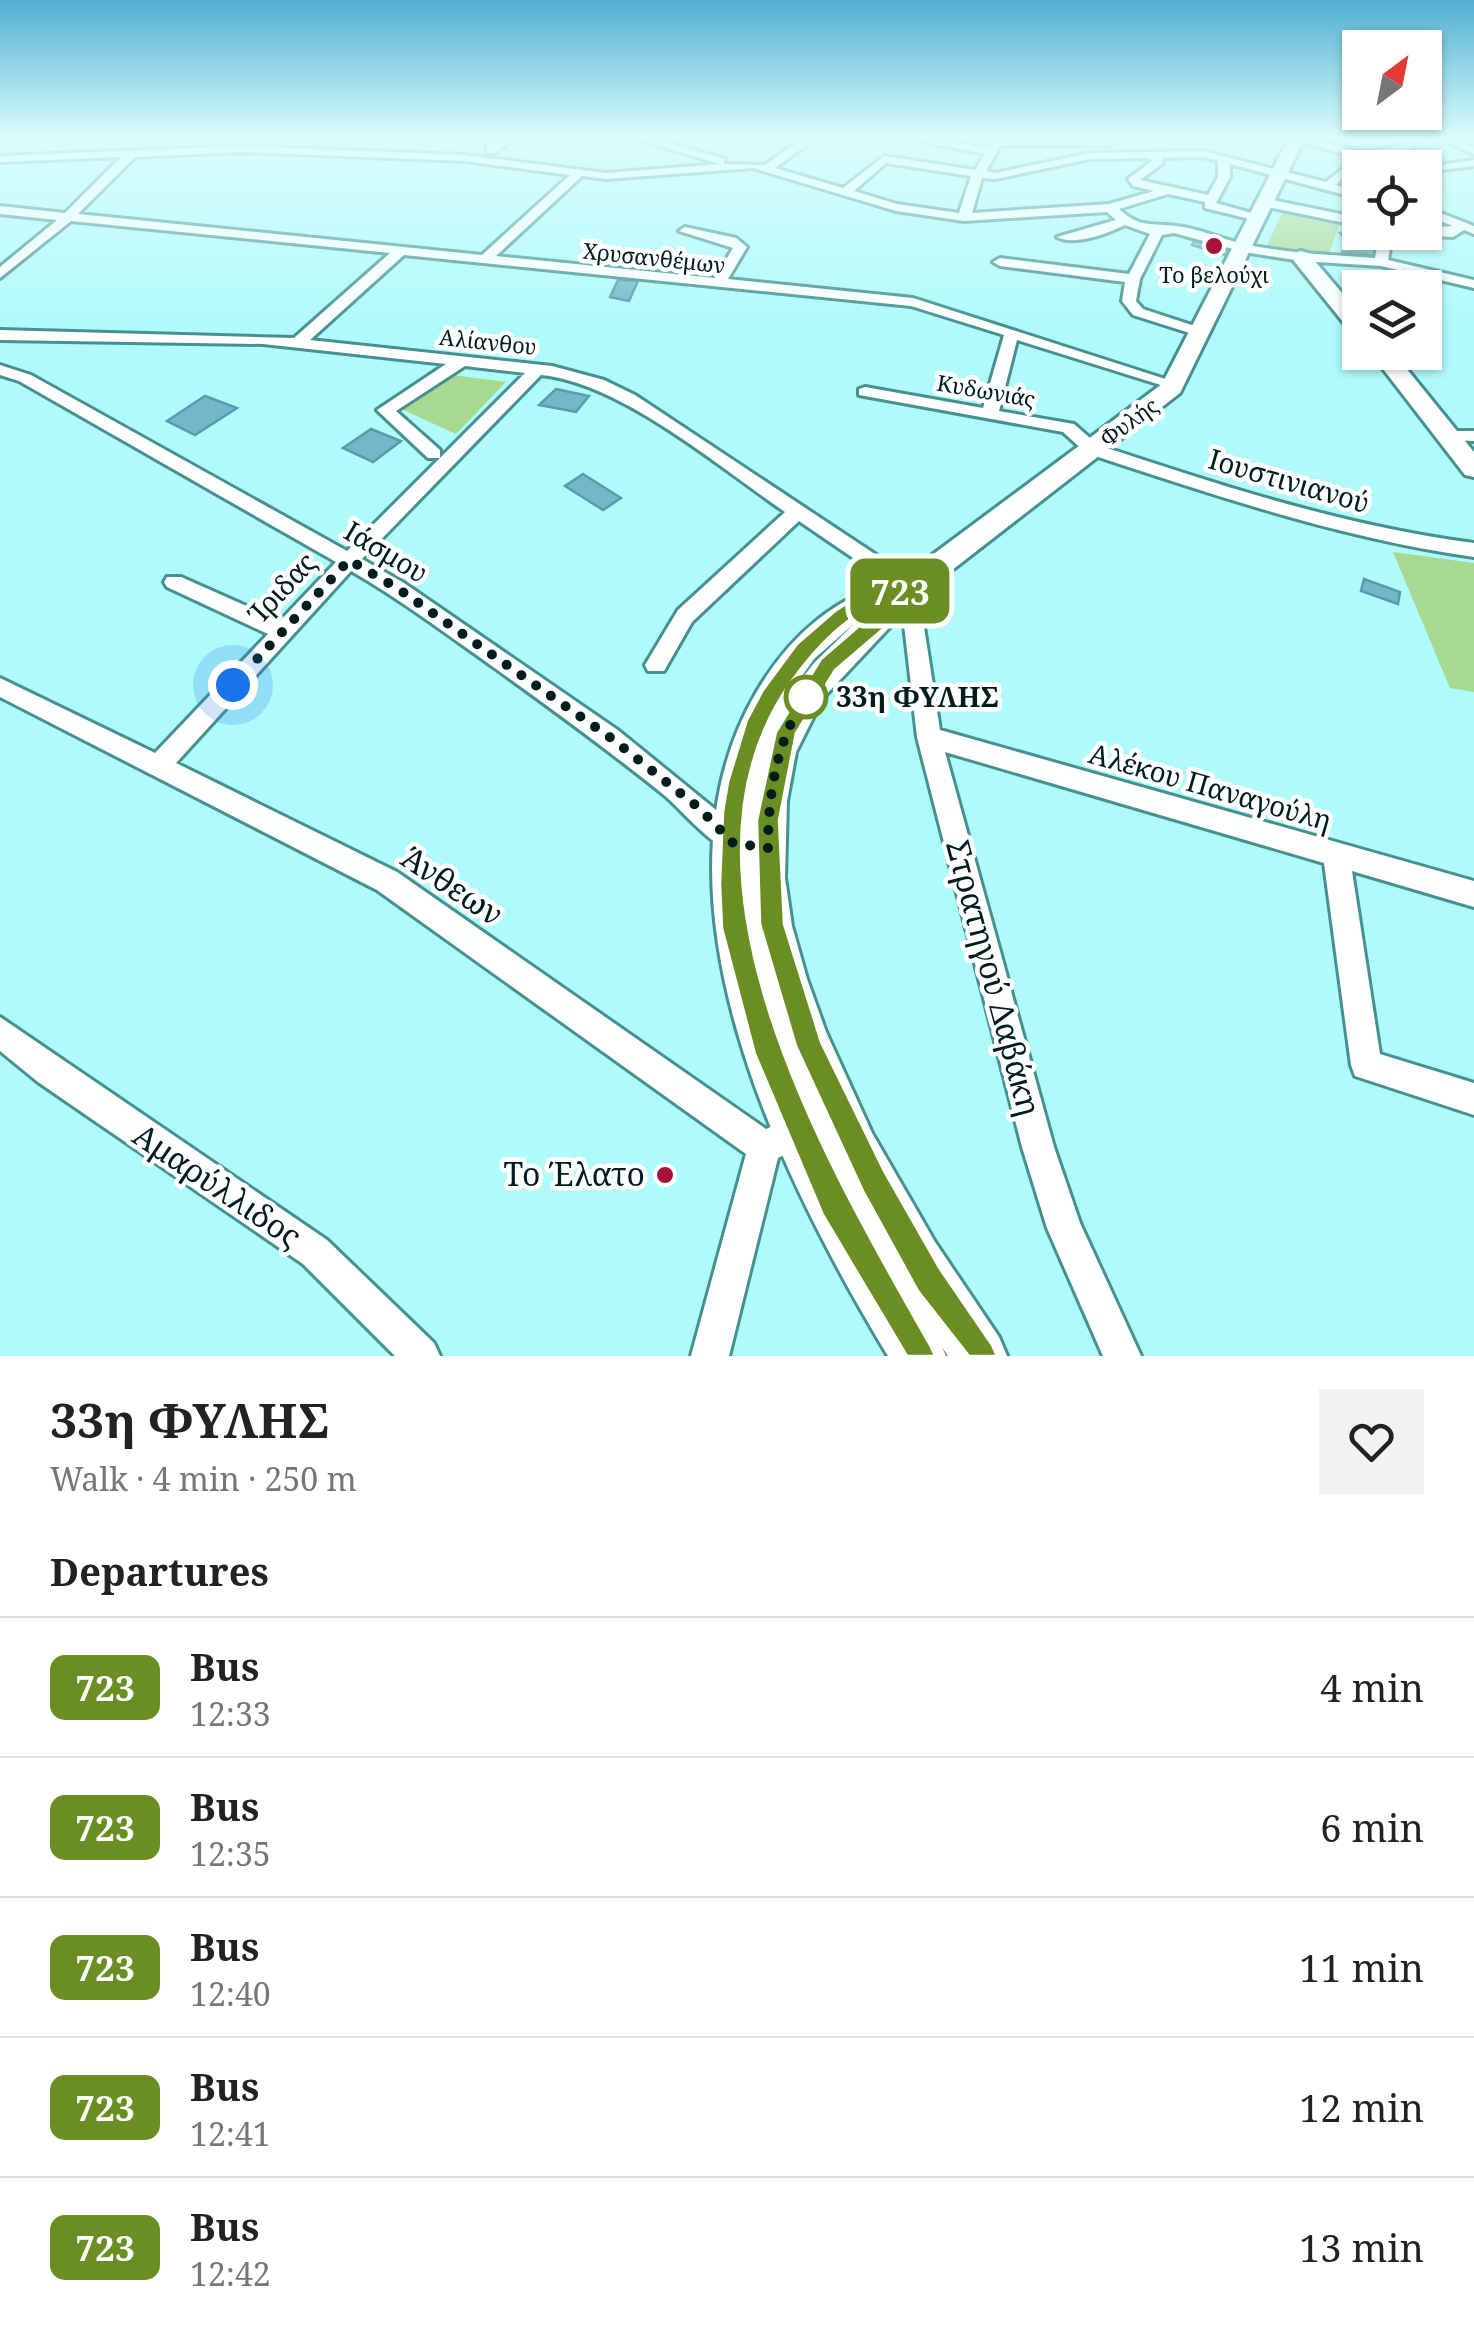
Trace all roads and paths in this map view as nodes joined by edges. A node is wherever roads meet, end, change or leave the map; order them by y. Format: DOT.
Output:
graph roads {
  1 [pos="83,201"];
  2 [pos="548,201"];
  3 [pos="879,201"];
  4 [pos="969,201"];
  5 [pos="1132,201"];
  6 [pos="1184,201"];
  7 [pos="1207,201"];
  8 [pos="1267,201"];
  9 [pos="1110,208"];
  10 [pos="1202,209"];
  11 [pos="0,210"];
  12 [pos="1262,210"];
  13 [pos="68,216"];
  14 [pos="1342,216"];
  15 [pos="964,217"];
  16 [pos="1442,218"];
  17 [pos="1124,221"];
  18 [pos="1468,228"];
  19 [pos="1174,229"];
  20 [pos="685,232"];
  21 [pos="1157,232"];
  22 [pos="1063,237"];
  23 [pos="1442,239"];
  24 [pos="1244,248"];
  25 [pos="1384,250"];
  26 [pos="1420,250"];
  27 [pos="1429,250"];
  28 [pos="400,252"];
  29 [pos="1301,257"];
  30 [pos="484,260"];
  31 [pos="1000,262"];
  32 [pos="1382,262"];
  33 [pos="0,274"];
  34 [pos="1134,279"];
  35 [pos="1474,284"];
  36 [pos="718,285"];
  37 [pos="1342,306"];
  38 [pos="1012,332"];
  39 [pos="1199,332"];
  40 [pos="0,335"];
  41 [pos="297,343"];
  42 [pos="462,362"];
  43 [pos="0,370"];
  44 [pos="537,370"];
  45 [pos="1397,370"];
  46 [pos="1172,384"];
  47 [pos="865,392"];
  48 [pos="990,414"];
  49 [pos="1092,449"];
  50 [pos="1468,452"];
  51 [pos="434,454"];
  52 [pos="799,510"];
  53 [pos="1474,550"];
  54 [pos="349,560"];
  55 [pos="174,582"];
  56 [pos="910,588"];
  57 [pos="283,632"];
  58 [pos="656,665"];
  59 [pos="0,687"];
  60 [pos="929,737"];
  61 [pos="159,765"];
  62 [pos="750,846"];
  63 [pos="1336,855"];
  64 [pos="1474,894"];
  65 [pos="0,1032"];
  66 [pos="1474,1099"];
  67 [pos="841,1114"];
  68 [pos="782,1138"];
  69 [pos="421,1356"];
  70 [pos="710,1356"];
  71 [pos="919,1356"];
  72 [pos="980,1356"];
  73 [pos="1122,1356"];
  1 -- 13 [label="street"];
  2 -- 30 [label="street"];
  3 -- 15 [label="street"];
  4 -- 15 [label="street"];
  5 -- 9 [label="street"];
  6 -- 10 [label="street"];
  7 -- 10 [label="street"];
  8 -- 12 [label="main road, Φυλής"];
  9 -- 15 [label="street"];
  9 -- 17 [label="street"];
  10 -- 12 [label="street"];
  10 -- 19 [label="street"];
  11 -- 13 [label="street, Χρυσανθέμων"];
  12 -- 14 [label="street"];
  12 -- 24 [label="main road, Φυλής"];
  13 -- 28 [label="street, Χρυσανθέμων"];
  13 -- 33 [label="street"];
  16 -- 18 [label="street"];
  17 -- 21 [label="street"];
  17 -- 22 [label="street"];
  18 -- 23 [label="street"];
  19 -- 21 [label="street"];
  19 -- 24 [label="street"];
  20 -- 36 [label="street"];
  21 -- 34 [label="street"];
  24 -- 29 [label="street"];
  24 -- 39 [label="main road, Φυλής"];
  25 -- 32 [label="street"];
  26 -- 32 [label="street"];
  27 -- 35 [label="street"];
  28 -- 30 [label="street, Χρυσανθέμων"];
  28 -- 41 [label="street"];
  29 -- 32 [label="street"];
  29 -- 37 [label="main road"];
  30 -- 36 [label="street, Χρυσανθέμων"];
  31 -- 34 [label="street"];
  34 -- 39 [label="street"];
  36 -- 38 [label="street, Χρυσανθέμων"];
  38 -- 46 [label="street, Χρυσανθέμων"];
  38 -- 48 [label="street"];
  39 -- 46 [label="main road, Φυλής"];
  40 -- 41 [label="street, Αλίανθου"];
  41 -- 42 [label="street, Αλίανθου"];
  42 -- 44 [label="street, Αλίανθου"];
  42 -- 51 [label="street"];
  43 -- 54 [label="street, Ιάσμου"];
  44 -- 52 [label="street, Αλίανθου"];
  44 -- 54 [label="street, Ίριδας"];
  45 -- 50 [label="main road"];
  46 -- 49 [label="main road, Φυλής"];
  47 -- 48 [label="street, Κυδωνιάς"];
  48 -- 49 [label="street, Κυδωνιάς"];
  49 -- 53 [label="street, Ιουστινιανού"];
  49 -- 56 [label="main road, Φυλής"];
  52 -- 56 [label="street, Αλίανθου"];
  52 -- 58 [label="street"];
  54 -- 57 [label="street, Ίριδας"];
  54 -- 62 [label="street, Ιάσμου"];
  55 -- 57 [label="street"];
  56 -- 60 [label="street, Στρατηγού Δαβάκη"];
  56 -- 62 [label="main road, Φυλής"];
  57 -- 61 [label="street, Ίριδας"];
  59 -- 61 [label="street, Άνθεων"];
  60 -- 63 [label="street, Αλέκου Παναγούλη"];
  60 -- 73 [label="street, Στρατηγού Δαβάκη"];
  61 -- 68 [label="street, Άνθεων"];
  62 -- 67 [label="main road, Φυλής"];
  62 -- 68 [label="main road, Φυλής"];
  63 -- 64 [label="street, Αλέκου Παναγούλη"];
  63 -- 66 [label="street"];
  65 -- 69 [label="street, Αμαρύλλιδος"];
  67 -- 68 [label="street"];
  67 -- 72 [label="main road, Φυλής"];
  68 -- 70 [label="street"];
  68 -- 71 [label="main road, Φυλής"];
}
